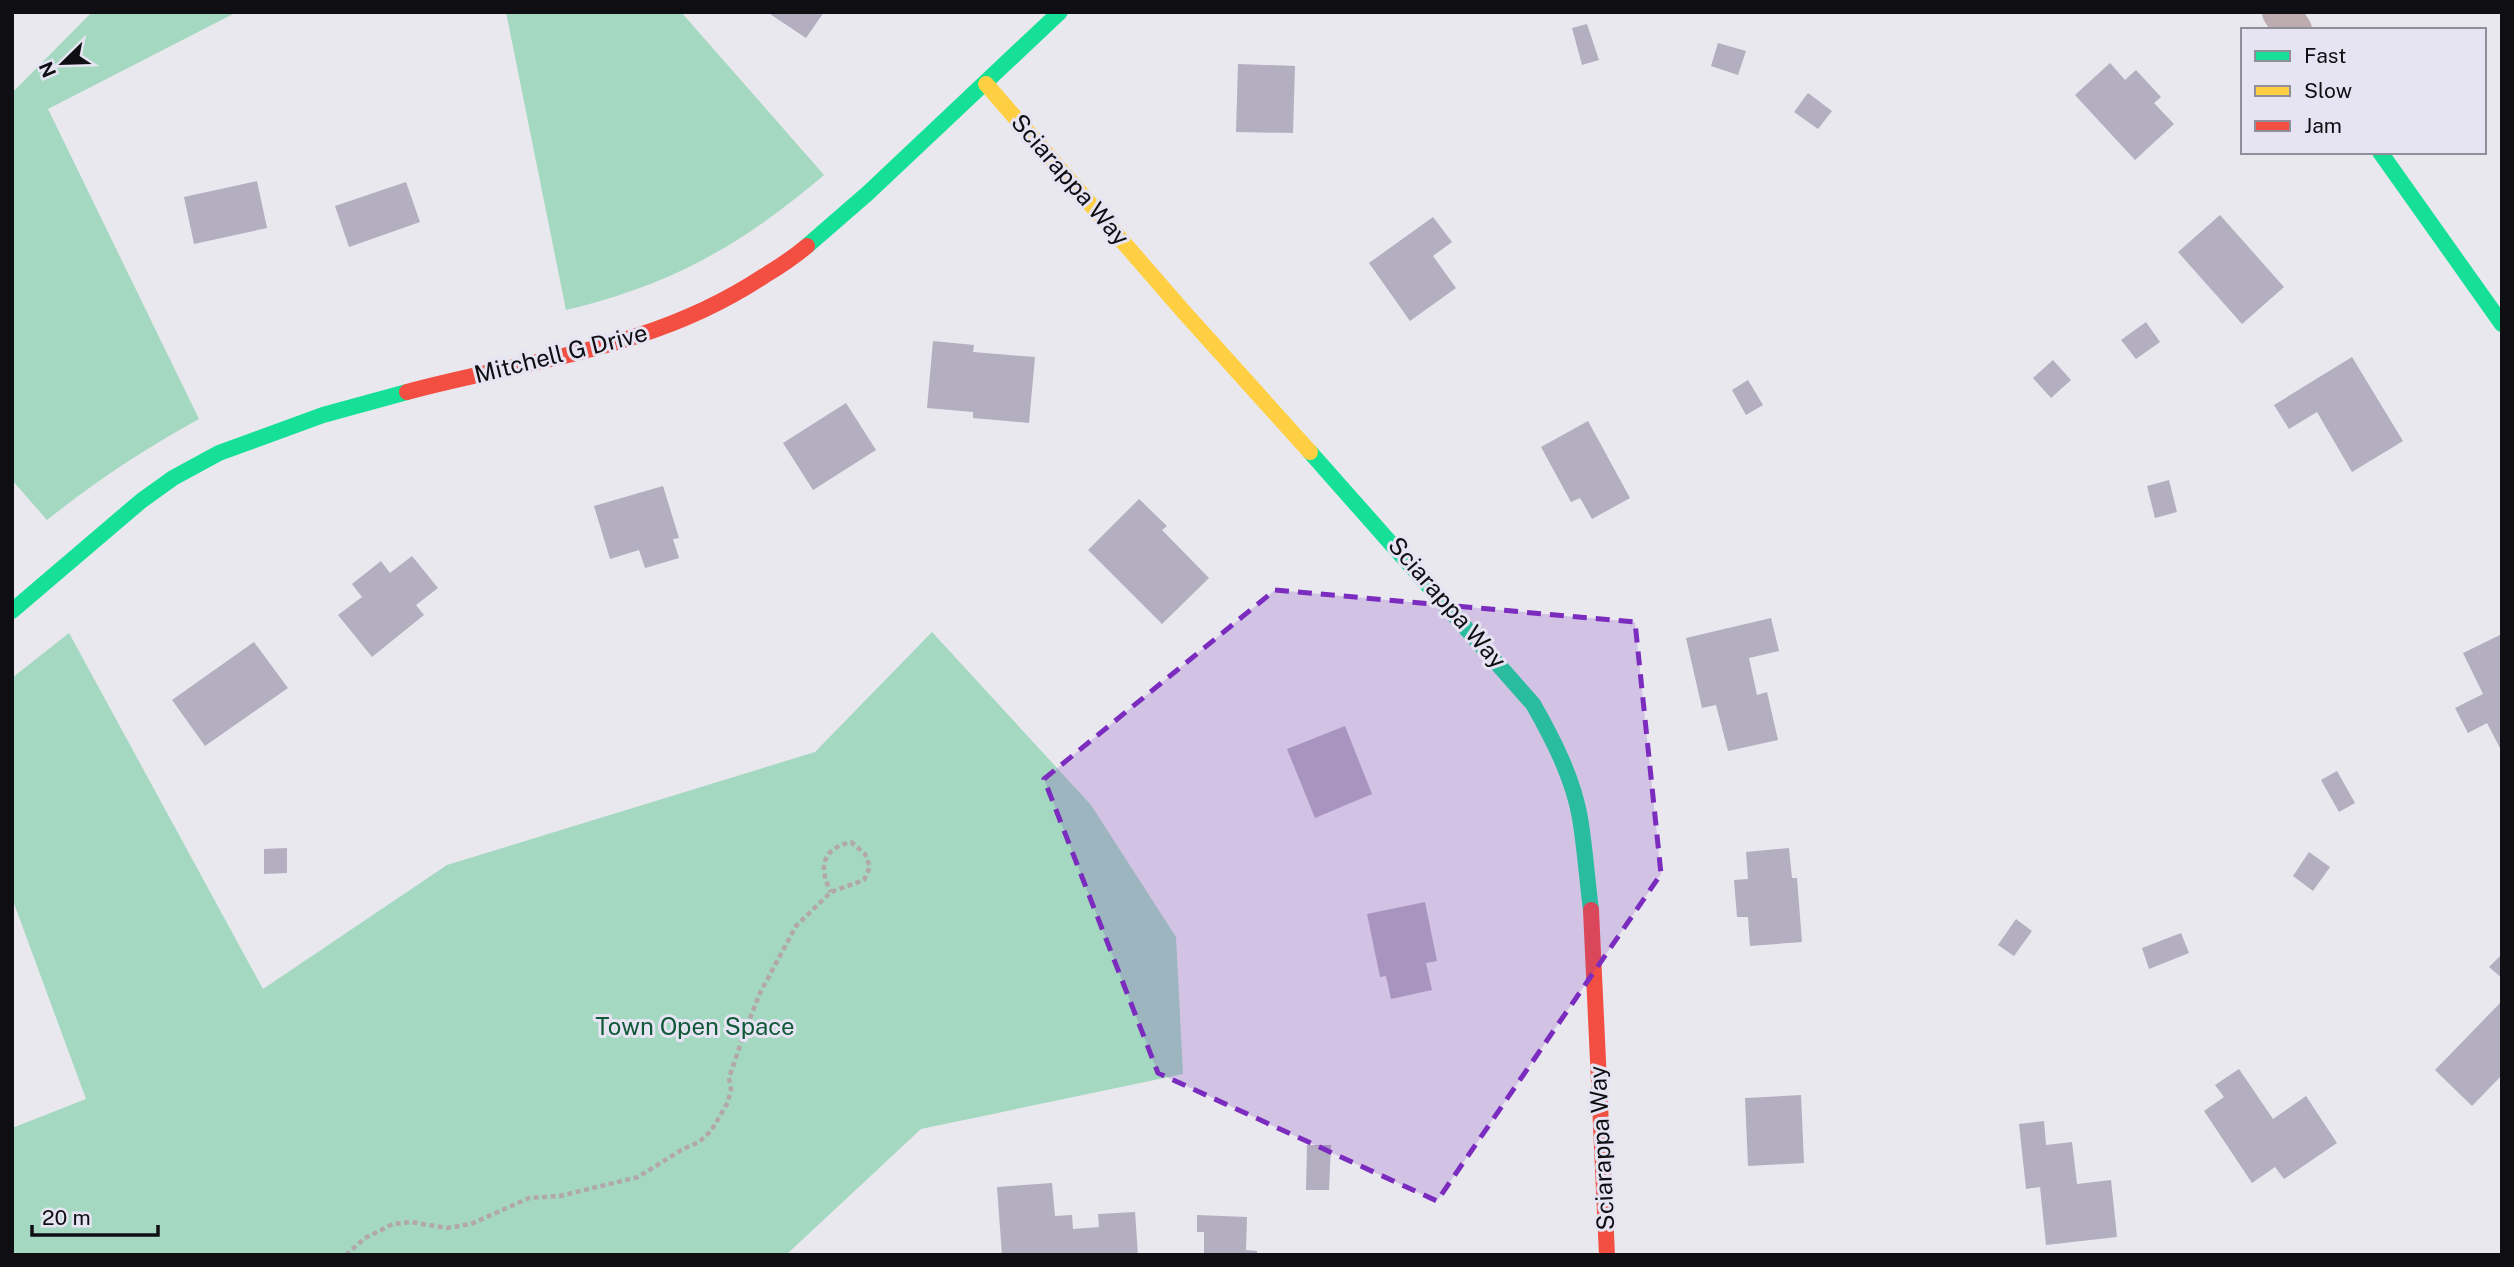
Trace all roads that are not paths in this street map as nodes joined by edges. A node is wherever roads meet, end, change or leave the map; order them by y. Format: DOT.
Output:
graph roads {
  1 [pos="1060,12"];
  2 [pos="2281,12"];
  3 [pos="2292,28"];
  4 [pos="986,83"];
  5 [pos="2381,154"];
  6 [pos="2502,324"];
  7 [pos="12,611"];
  8 [pos="1607,1255"];
  1 -- 4 [label="street, Mitchell G Drive"];
  2 -- 3 [label="street"];
  4 -- 7 [label="street, Mitchell G Drive"];
  4 -- 8 [label="street, Sciarappa Way"];
  5 -- 6 [label="street"];
}
